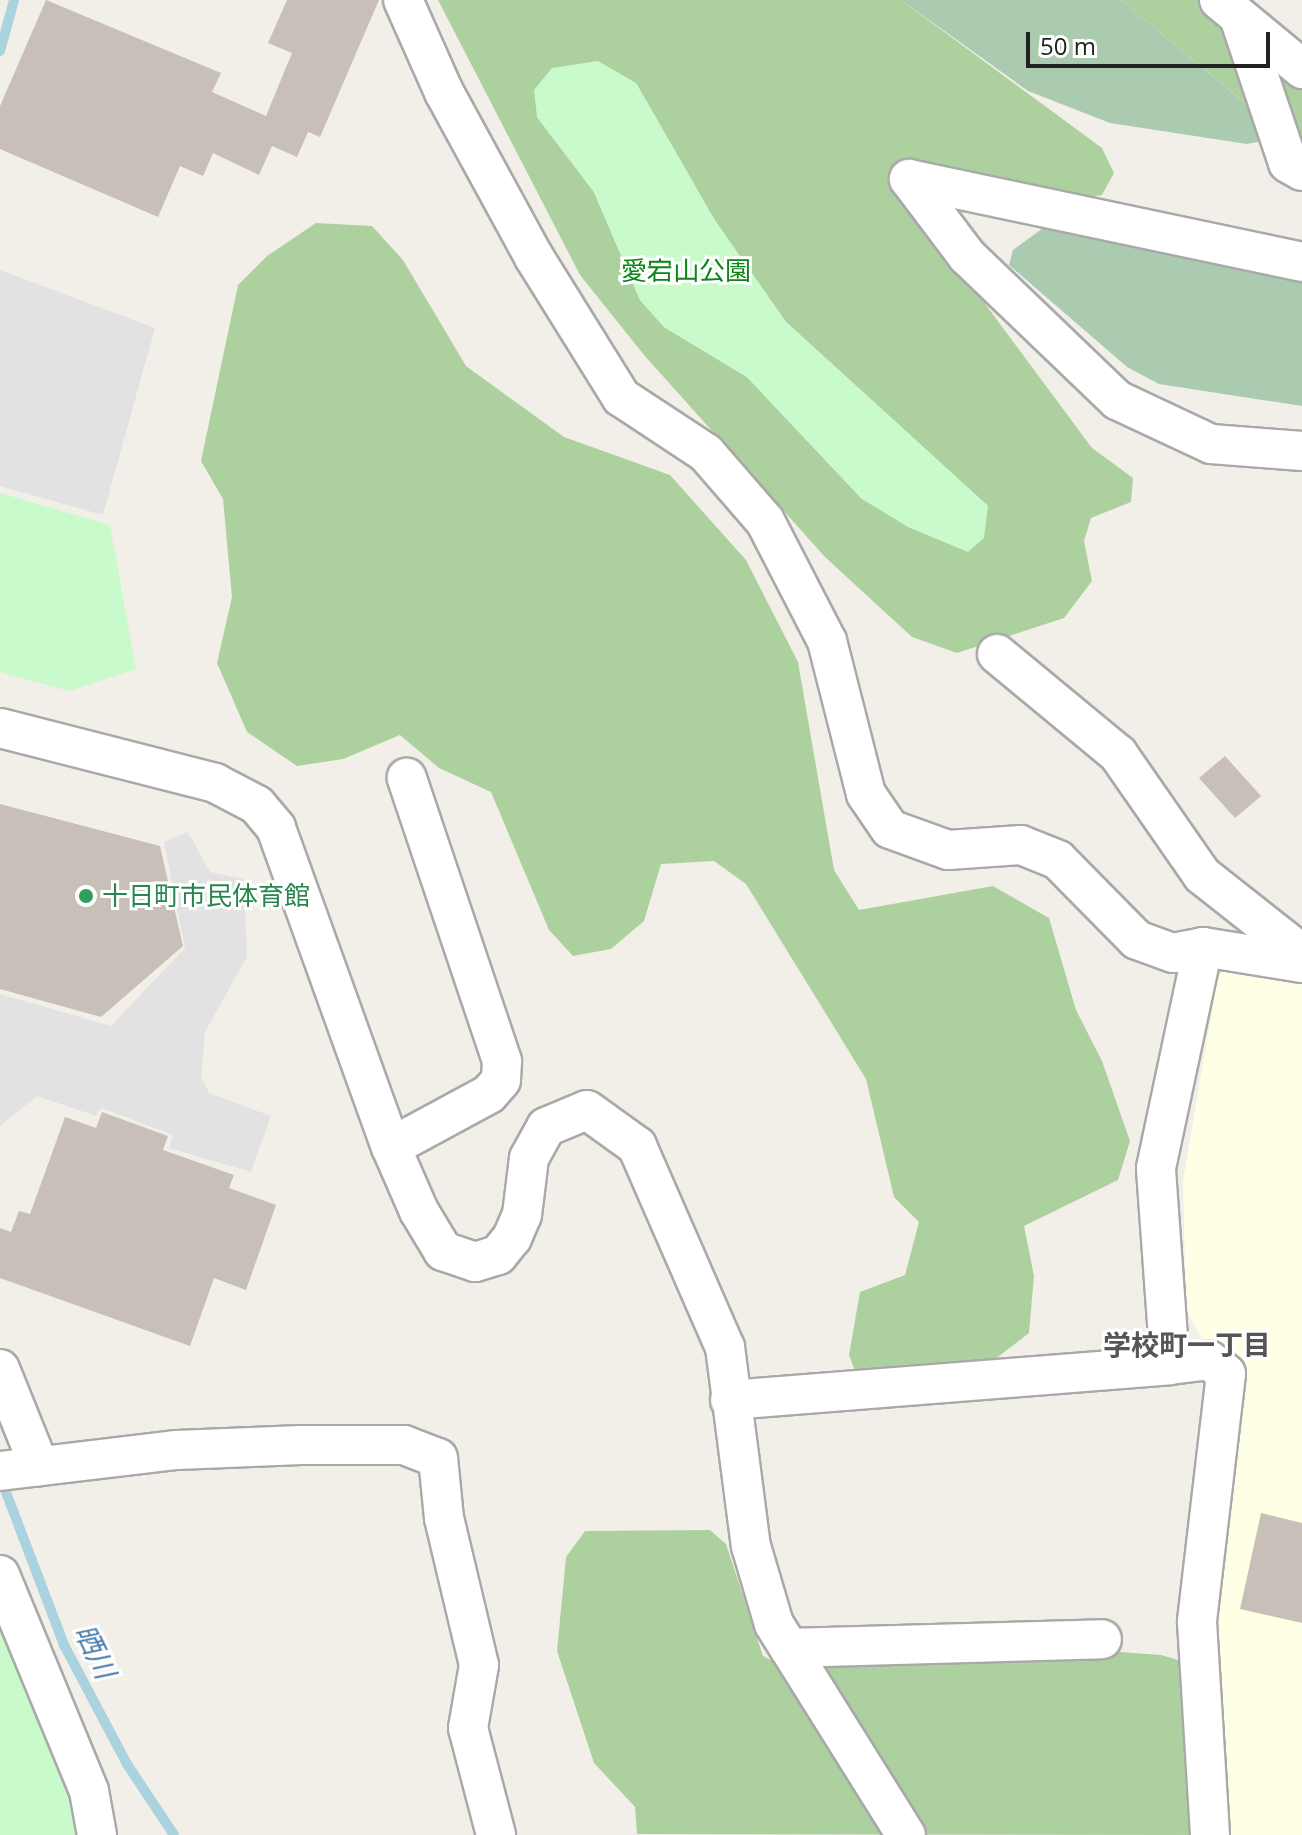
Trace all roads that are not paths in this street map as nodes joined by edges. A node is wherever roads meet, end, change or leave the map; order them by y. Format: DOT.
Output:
graph roads {
  1 [pos="403,0"];
  2 [pos="1230,10"];
  3 [pos="1302,69"];
  4 [pos="1302,171"];
  5 [pos="1302,262"];
  6 [pos="1302,451"];
  7 [pos="997,654"];
  8 [pos="0,728"];
  9 [pos="407,778"];
  10 [pos="1203,947"];
  11 [pos="1302,954"];
  12 [pos="1302,963"];
  13 [pos="391,1147"];
  14 [pos="1170,1365"];
  15 [pos="0,1369"];
  16 [pos="730,1400"];
  17 [pos="39,1466"];
  18 [pos="0,1471"];
  19 [pos="0,1575"];
  20 [pos="1102,1639"];
  21 [pos="789,1648"];
  22 [pos="97,1835"];
  23 [pos="496,1835"];
  24 [pos="906,1835"];
  25 [pos="1210,1835"];
  1 -- 10 [label="street"];
  2 -- 3 [label="street"];
  2 -- 4 [label="street"];
  5 -- 6 [label="street"];
  7 -- 11 [label="street"];
  8 -- 13 [label="street"];
  9 -- 13 [label="street"];
  10 -- 12 [label="street"];
  10 -- 14 [label="street"];
  13 -- 16 [label="street"];
  14 -- 16 [label="street"];
  14 -- 25 [label="street"];
  15 -- 17 [label="street"];
  16 -- 21 [label="street"];
  17 -- 18 [label="street"];
  17 -- 23 [label="street"];
  19 -- 22 [label="street"];
  20 -- 21 [label="street"];
  21 -- 24 [label="street"];
}
